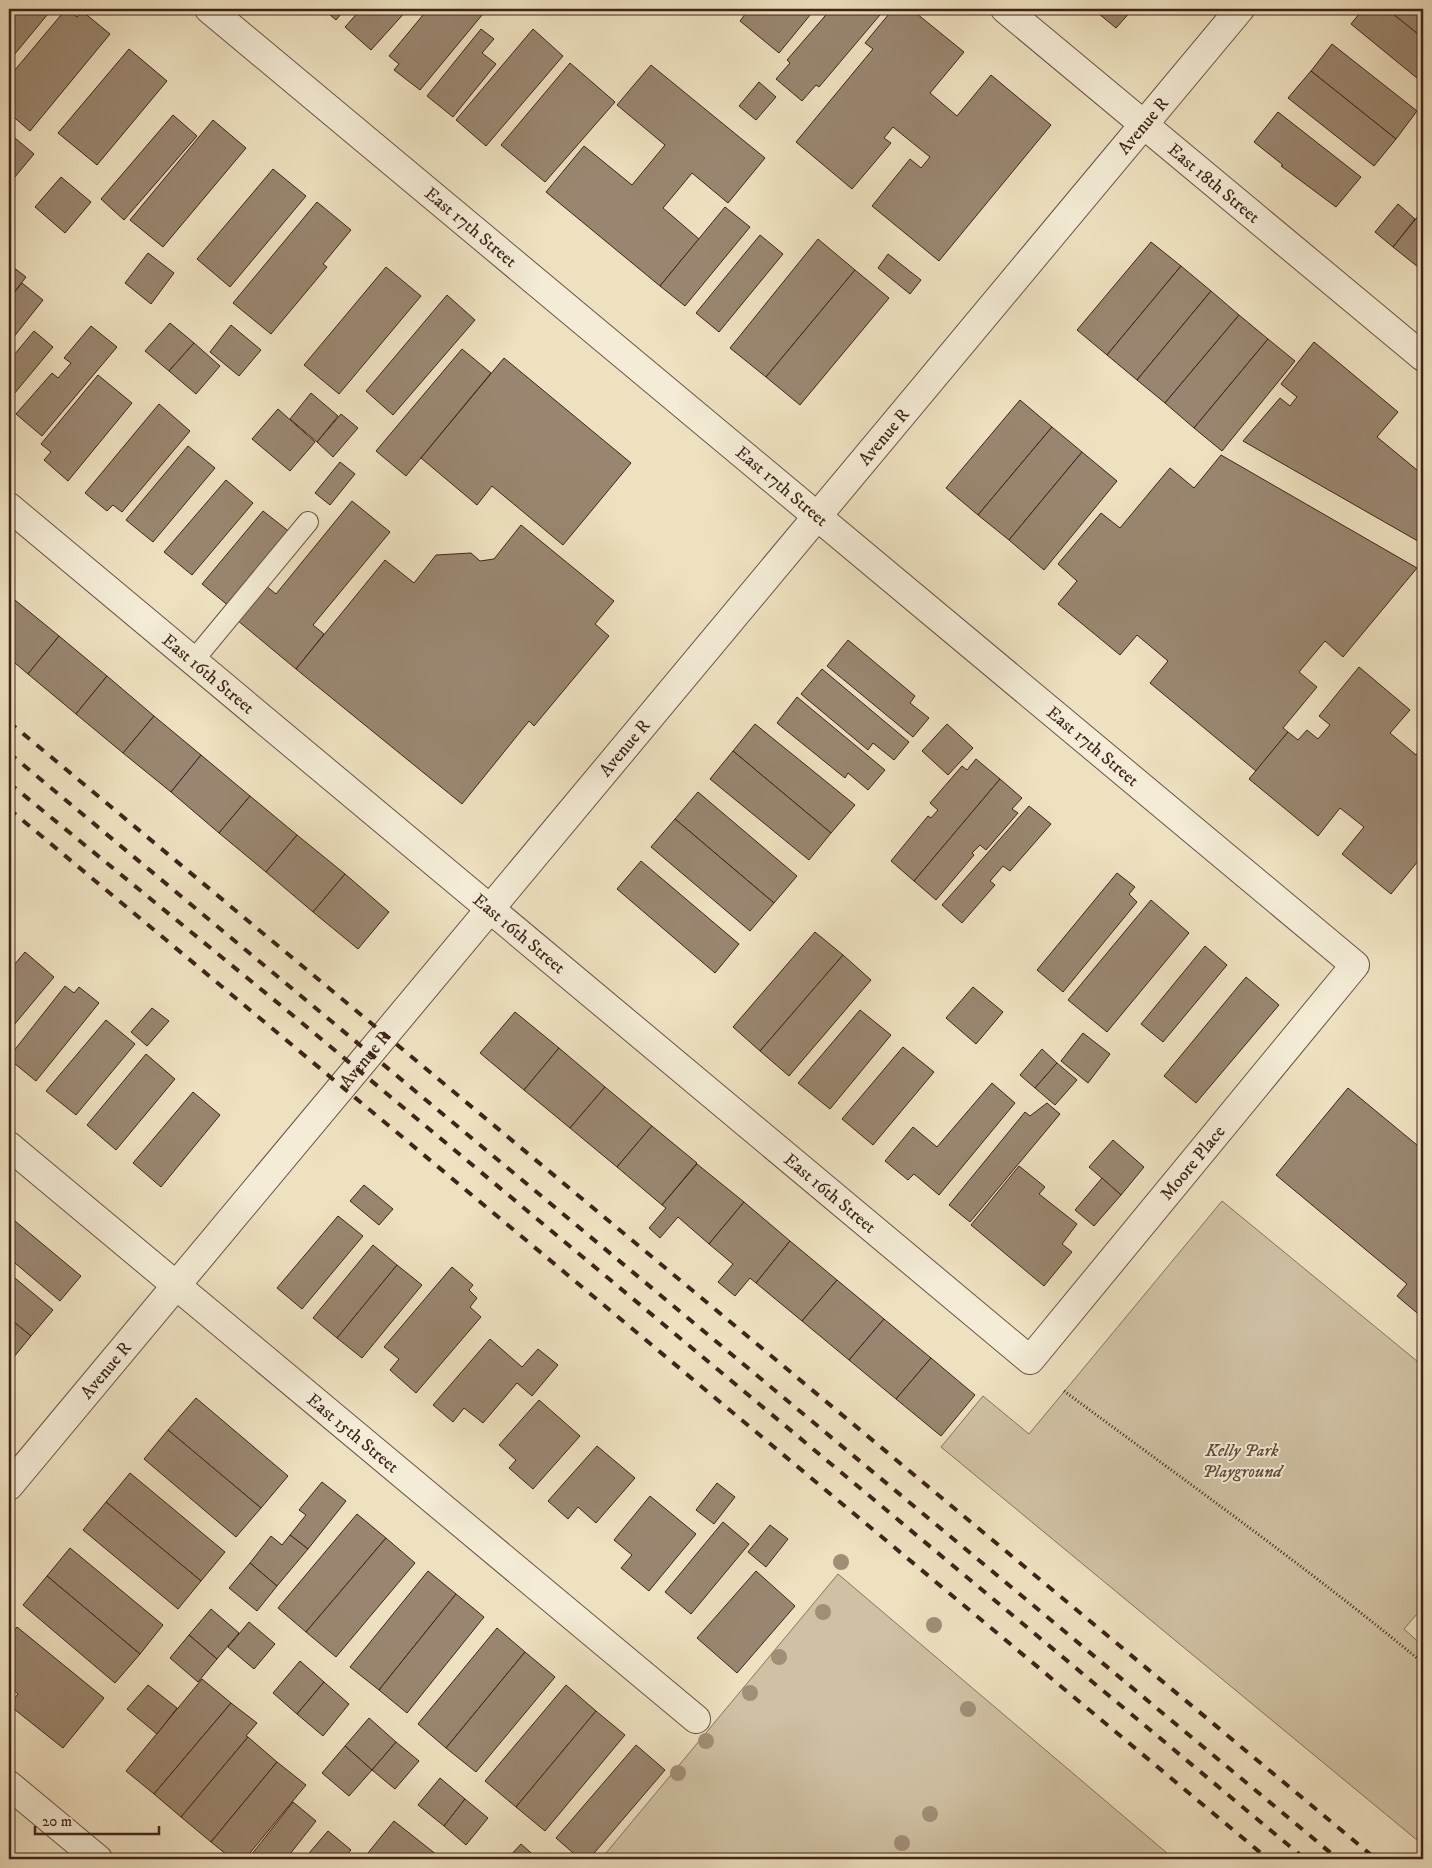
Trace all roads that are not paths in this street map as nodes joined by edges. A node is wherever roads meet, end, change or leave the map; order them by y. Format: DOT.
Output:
graph roads {
  1 [pos="209,9"];
  2 [pos="1005,9"];
  3 [pos="1240,9"];
  4 [pos="1144,124"];
  5 [pos="1423,357"];
  6 [pos="9,507"];
  7 [pos="818,516"];
  8 [pos="308,522"];
  9 [pos="193,661"];
  10 [pos="490,908"];
  11 [pos="1354,965"];
  12 [pos="9,1146"];
  13 [pos="176,1286"];
  14 [pos="1030,1360"];
  15 [pos="9,1486"];
  16 [pos="696,1719"];
  17 [pos="9,1785"];
  18 [pos="98,1859"];
  1 -- 7 [label="street, East 17th Street"];
  2 -- 4 [label="street, East 18th Street"];
  3 -- 4 [label="street, Avenue R"];
  4 -- 5 [label="street, East 18th Street"];
  4 -- 7 [label="street, Avenue R"];
  6 -- 9 [label="street, East 16th Street"];
  7 -- 10 [label="street, Avenue R"];
  7 -- 11 [label="street, East 17th Street"];
  8 -- 9 [label="lane"];
  9 -- 10 [label="street, East 16th Street"];
  10 -- 13 [label="street, Avenue R"];
  10 -- 14 [label="street, East 16th Street"];
  11 -- 14 [label="street, Moore Place"];
  12 -- 13 [label="street, East 15th Street"];
  13 -- 15 [label="street, Avenue R"];
  13 -- 16 [label="street, East 15th Street"];
  17 -- 18 [label="street"];
}
